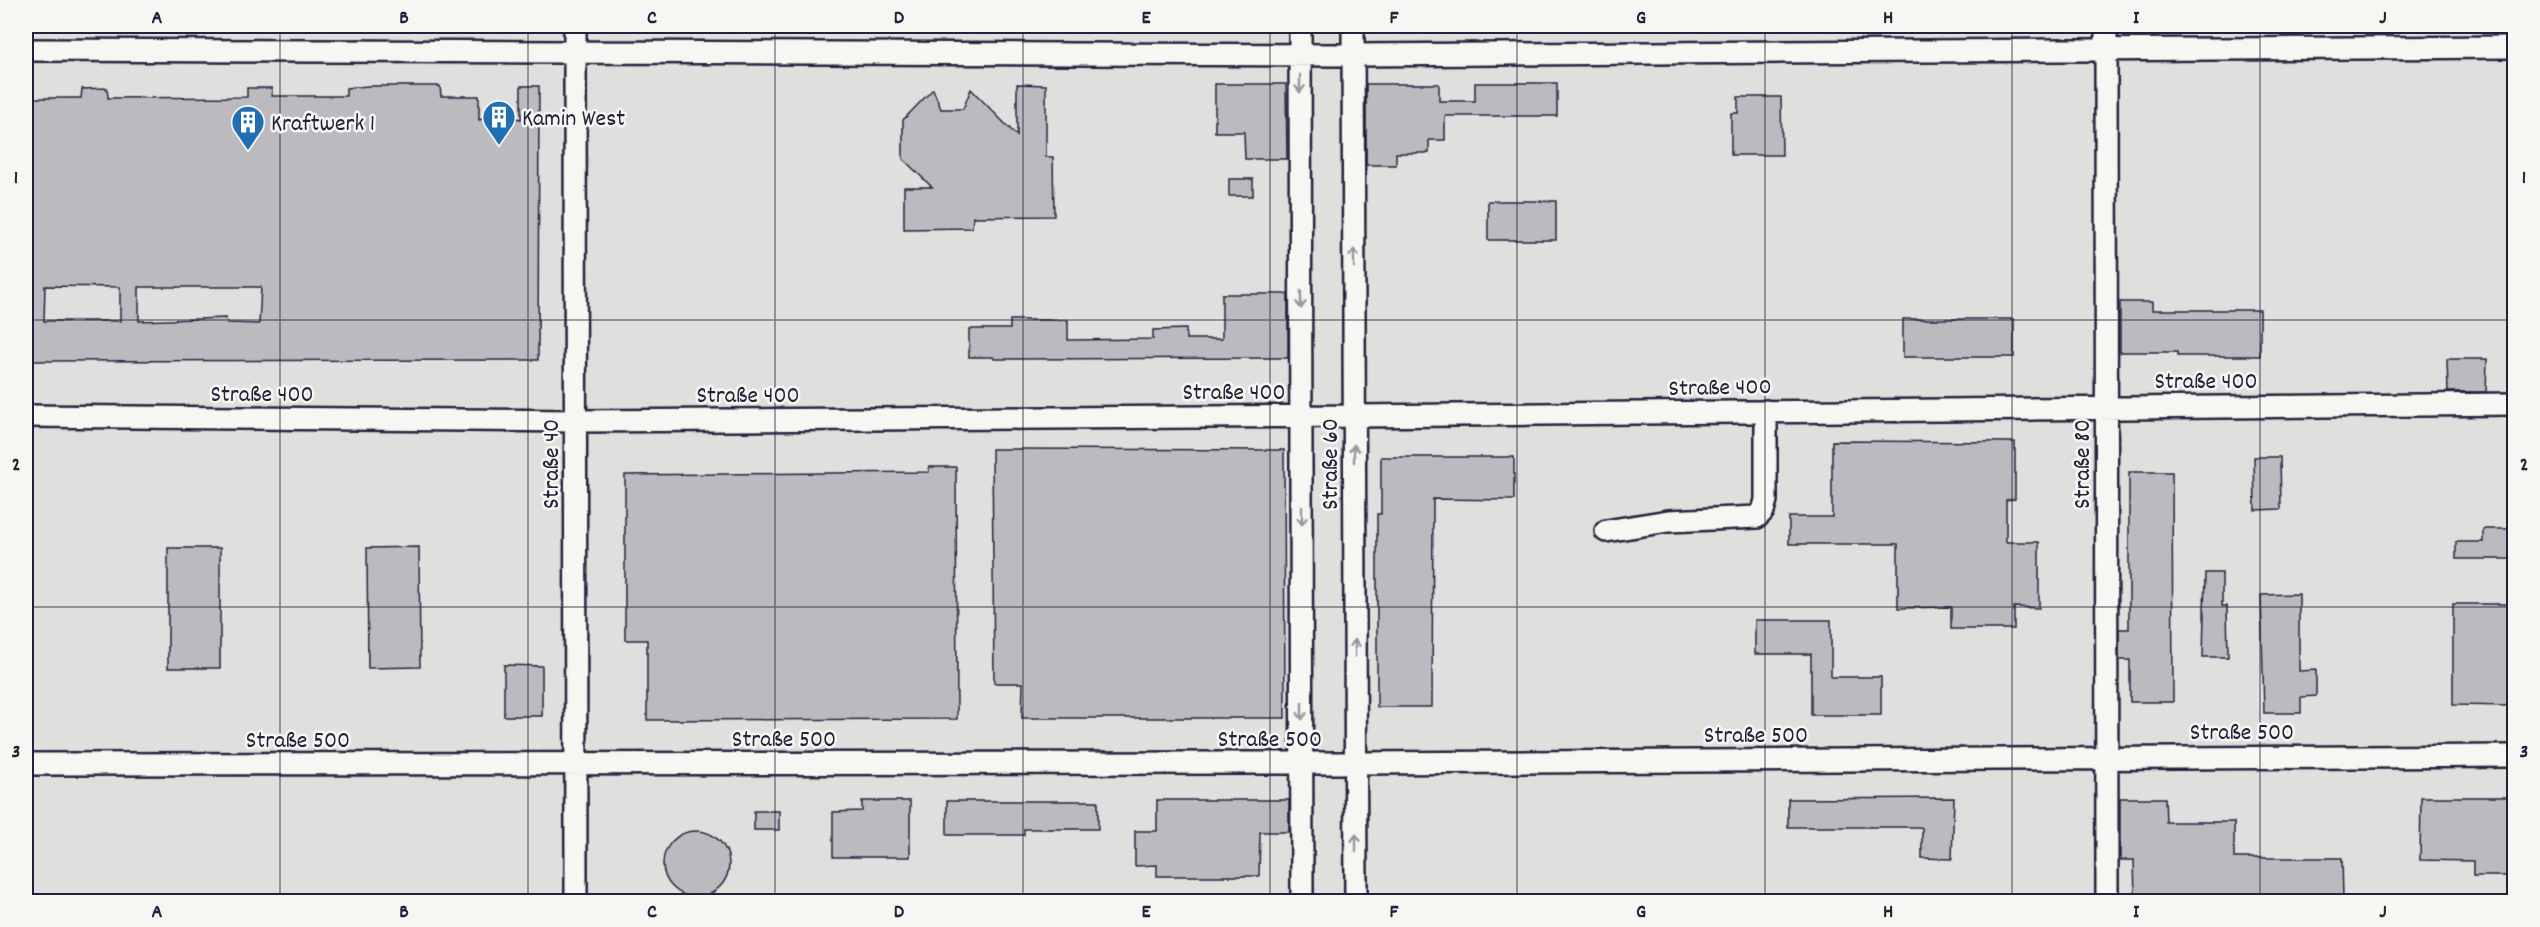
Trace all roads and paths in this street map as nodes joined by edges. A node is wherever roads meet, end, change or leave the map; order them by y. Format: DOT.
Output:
graph roads {
  1 [pos="575,26"];
  2 [pos="1300,26"];
  3 [pos="1353,26"];
  4 [pos="2106,26"];
  5 [pos="2514,47"];
  6 [pos="26,50"];
  7 [pos="2106,51"];
  8 [pos="575,52"];
  9 [pos="1300,55"];
  10 [pos="1353,55"];
  11 [pos="2514,404"];
  12 [pos="2106,407"];
  13 [pos="1766,411"];
  14 [pos="26,416"];
  15 [pos="1354,416"];
  16 [pos="1302,417"];
  17 [pos="576,421"];
  18 [pos="1606,531"];
  19 [pos="2514,756"];
  20 [pos="2107,757"];
  21 [pos="1302,763"];
  22 [pos="1356,763"];
  23 [pos="26,764"];
  24 [pos="576,764"];
  25 [pos="576,902"];
  26 [pos="1302,902"];
  27 [pos="1356,902"];
  28 [pos="2107,902"];
  1 -- 8 [label="street, Straße 40"];
  2 -- 9 [label="street"];
  3 -- 10 [label="street, Straße 60"];
  4 -- 7 [label="street, Straße 80"];
  5 -- 7 [label="street"];
  6 -- 8 [label="street"];
  7 -- 10 [label="street"];
  7 -- 12 [label="street, Straße 80"];
  8 -- 9 [label="street"];
  8 -- 17 [label="street, Straße 40"];
  9 -- 10 [label="street"];
  9 -- 16 [label="street, one-way"];
  15 -- 10 [label="street, Straße 60, one-way"];
  11 -- 12 [label="street, Straße 400"];
  12 -- 13 [label="street, Straße 400"];
  12 -- 20 [label="street, Straße 80"];
  13 -- 15 [label="street, Straße 400"];
  13 -- 18 [label="street"];
  14 -- 17 [label="street, Straße 400"];
  15 -- 16 [label="street, Straße 400"];
  22 -- 15 [label="street, Straße 60, one-way"];
  16 -- 17 [label="street, Straße 400"];
  16 -- 21 [label="street, one-way"];
  17 -- 24 [label="street, Straße 40"];
  19 -- 20 [label="street, Straße 500"];
  20 -- 22 [label="street, Straße 500"];
  20 -- 28 [label="street, Straße 80"];
  21 -- 22 [label="street, Straße 500"];
  21 -- 24 [label="street, Straße 500"];
  21 -- 26 [label="street"];
  27 -- 22 [label="street, Straße 60, one-way"];
  23 -- 24 [label="street, Straße 500"];
  24 -- 25 [label="street, Straße 40"];
}
